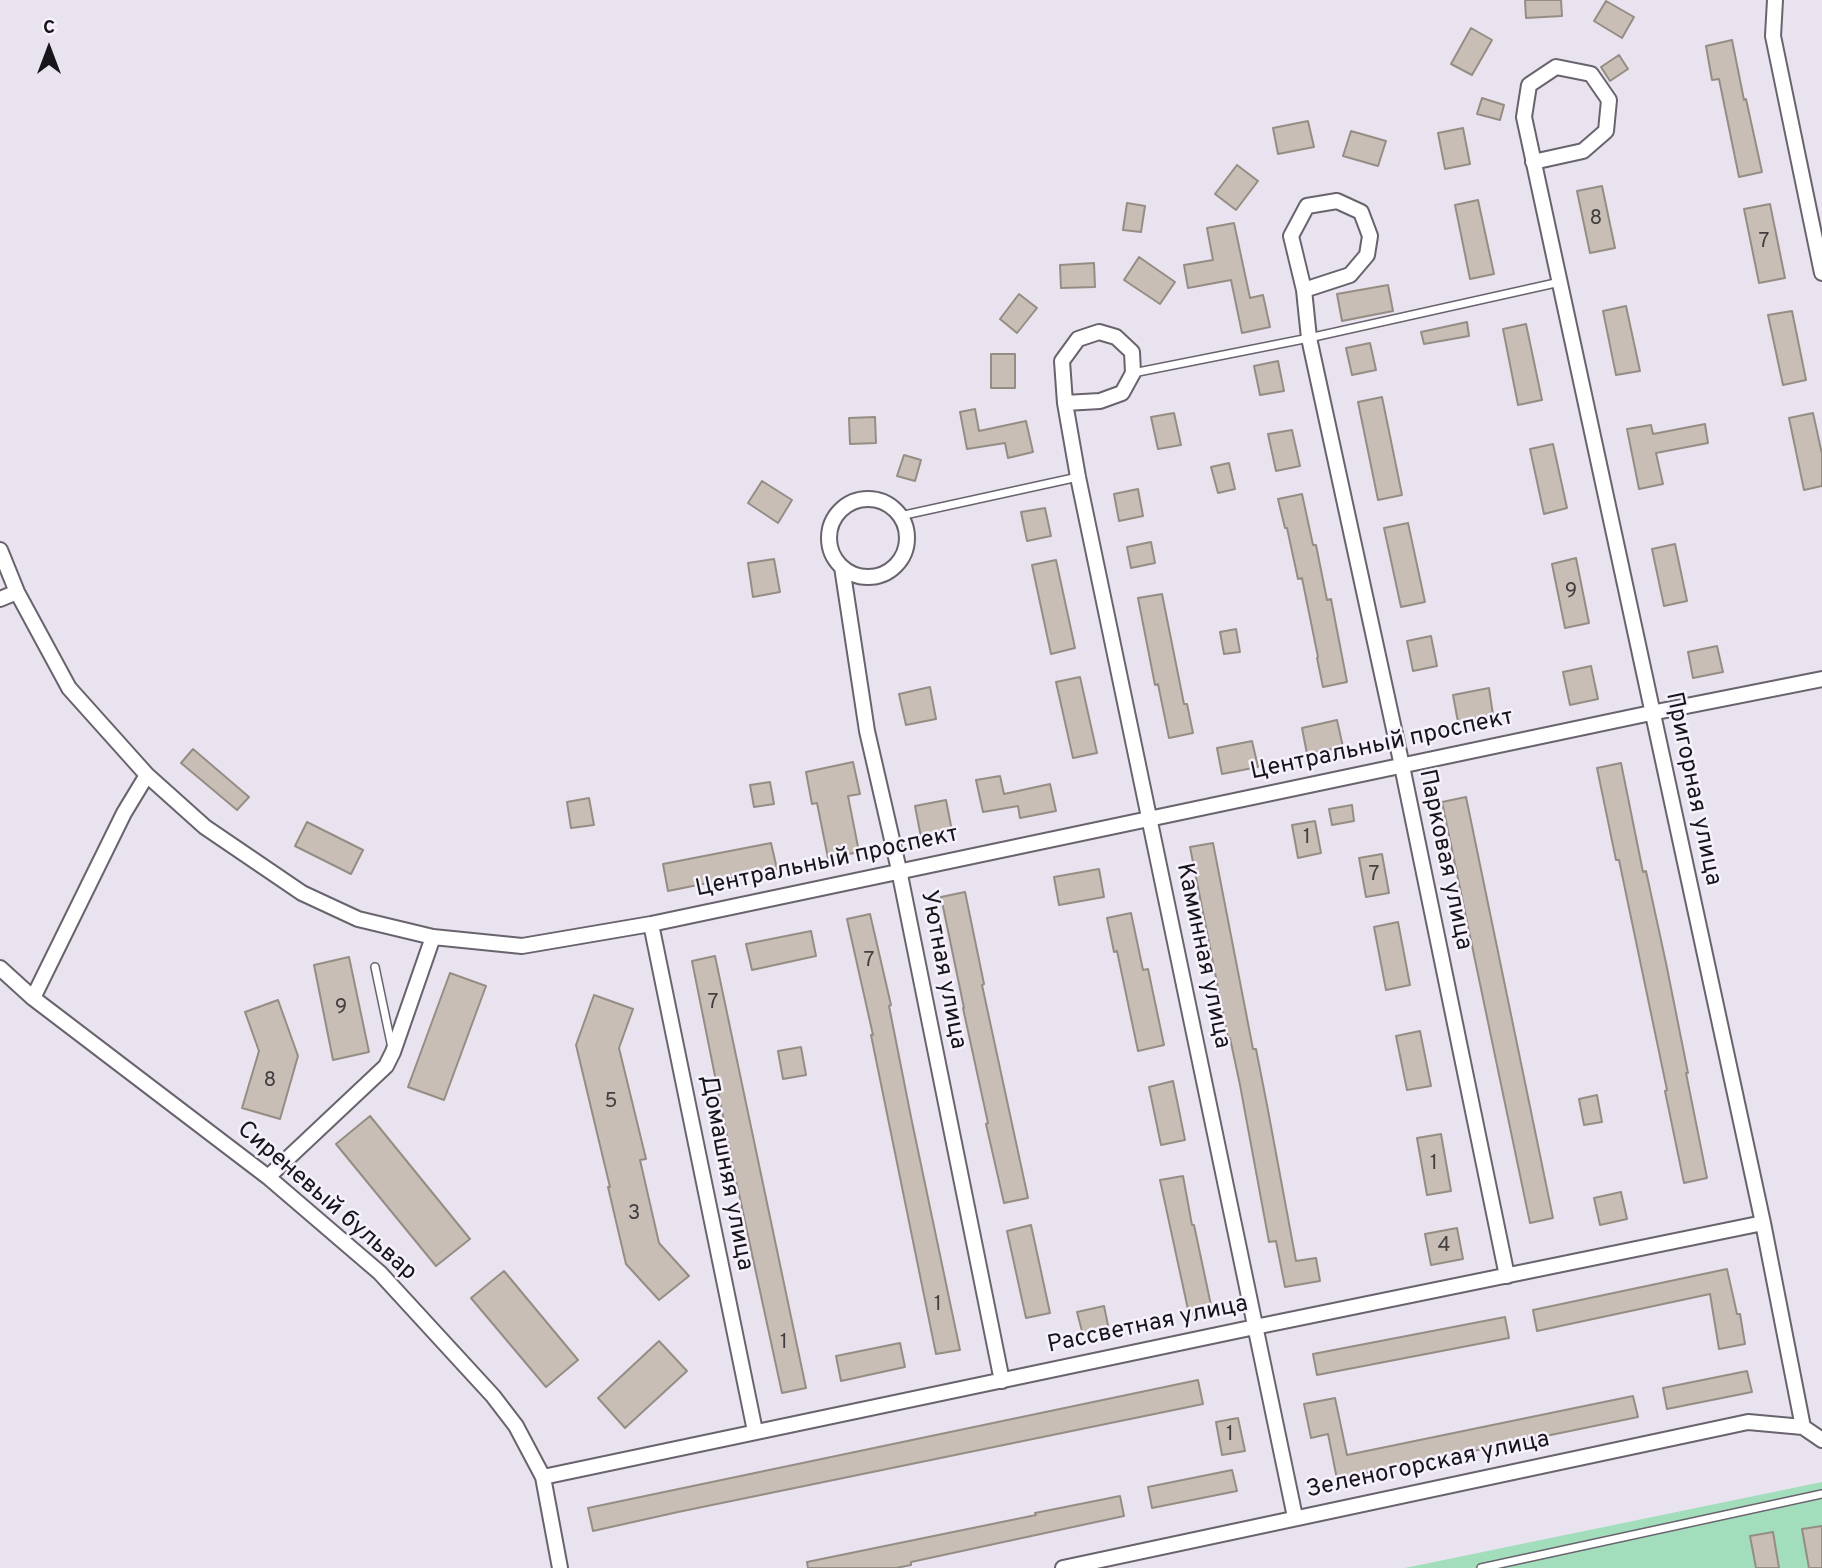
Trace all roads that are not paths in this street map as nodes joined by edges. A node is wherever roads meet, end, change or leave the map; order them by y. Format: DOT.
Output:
graph roads {
  1 [pos="1775,0"];
  2 [pos="1533,162"];
  3 [pos="1822,273"];
  4 [pos="1560,282"];
  5 [pos="1304,290"];
  6 [pos="1309,338"];
  7 [pos="1133,373"];
  8 [pos="1065,403"];
  9 [pos="1078,477"];
  10 [pos="900,516"];
  11 [pos="0,550"];
  12 [pos="842,567"];
  13 [pos="17,592"];
  14 [pos="0,599"];
  15 [pos="1822,679"];
  16 [pos="1651,713"];
  17 [pos="1402,766"];
  18 [pos="147,775"];
  19 [pos="1150,818"];
  20 [pos="899,870"];
  21 [pos="651,924"];
  22 [pos="433,937"];
  23 [pos="375,967"];
  24 [pos="0,968"];
  25 [pos="33,998"];
  26 [pos="393,1052"];
  27 [pos="268,1177"];
  28 [pos="1763,1223"];
  29 [pos="1507,1276"];
  30 [pos="1255,1327"];
  31 [pos="1002,1381"];
  32 [pos="1803,1427"];
  33 [pos="755,1431"];
  34 [pos="1822,1440"];
  35 [pos="543,1477"];
  36 [pos="1822,1494"];
  37 [pos="1295,1517"];
  38 [pos="560,1568"];
  39 [pos="1063,1568"];
  40 [pos="1481,1568"];
  1 -- 3 [label="street"];
  2 -- 2 [label="street, Пригорная улица"];
  2 -- 4 [label="street, Пригорная улица"];
  4 -- 6 [label="lane"];
  4 -- 16 [label="street, Пригорная улица"];
  5 -- 5 [label="street, Парковая улица"];
  5 -- 6 [label="street, Парковая улица"];
  6 -- 7 [label="lane"];
  6 -- 17 [label="street, Парковая улица"];
  7 -- 8 [label="street"];
  7 -- 8 [label="street, Каминная улица"];
  8 -- 9 [label="street, Каминная улица"];
  9 -- 10 [label="lane"];
  9 -- 19 [label="street, Каминная улица"];
  10 -- 12 [label="street"];
  10 -- 12 [label="street"];
  11 -- 13 [label="street, Центральный проспект"];
  12 -- 20 [label="street, Уютная улица"];
  13 -- 14 [label="street"];
  13 -- 18 [label="street, Центральный проспект"];
  15 -- 16 [label="street, Центральный проспект"];
  16 -- 17 [label="street, Центральный проспект"];
  16 -- 28 [label="street, Пригорная улица"];
  17 -- 19 [label="street, Центральный проспект"];
  17 -- 29 [label="street, Парковая улица"];
  18 -- 22 [label="street, Центральный проспект"];
  18 -- 25 [label="street"];
  19 -- 20 [label="street, Центральный проспект"];
  19 -- 30 [label="street, Каминная улица"];
  20 -- 21 [label="street, Центральный проспект"];
  20 -- 31 [label="street, Уютная улица"];
  21 -- 22 [label="street, Центральный проспект"];
  21 -- 33 [label="street, Домашняя улица"];
  22 -- 26 [label="street"];
  23 -- 26 [label="lane"];
  24 -- 25 [label="street, Сиреневый бульвар"];
  25 -- 27 [label="street, Сиреневый бульвар"];
  26 -- 27 [label="street"];
  27 -- 35 [label="street, Сиреневый бульвар"];
  28 -- 29 [label="street, Рассветная улица"];
  28 -- 32 [label="street, Пригорная улица"];
  29 -- 30 [label="street, Рассветная улица"];
  30 -- 31 [label="street, Рассветная улица"];
  30 -- 37 [label="street, Каминная улица"];
  31 -- 33 [label="street, Рассветная улица"];
  32 -- 34 [label="street"];
  32 -- 37 [label="street, Зеленогорская улица"];
  33 -- 35 [label="street, Рассветная улица"];
  35 -- 38 [label="street, Сиреневый бульвар"];
  36 -- 40 [label="lane"];
  37 -- 39 [label="street, Зеленогорская улица"];
}
